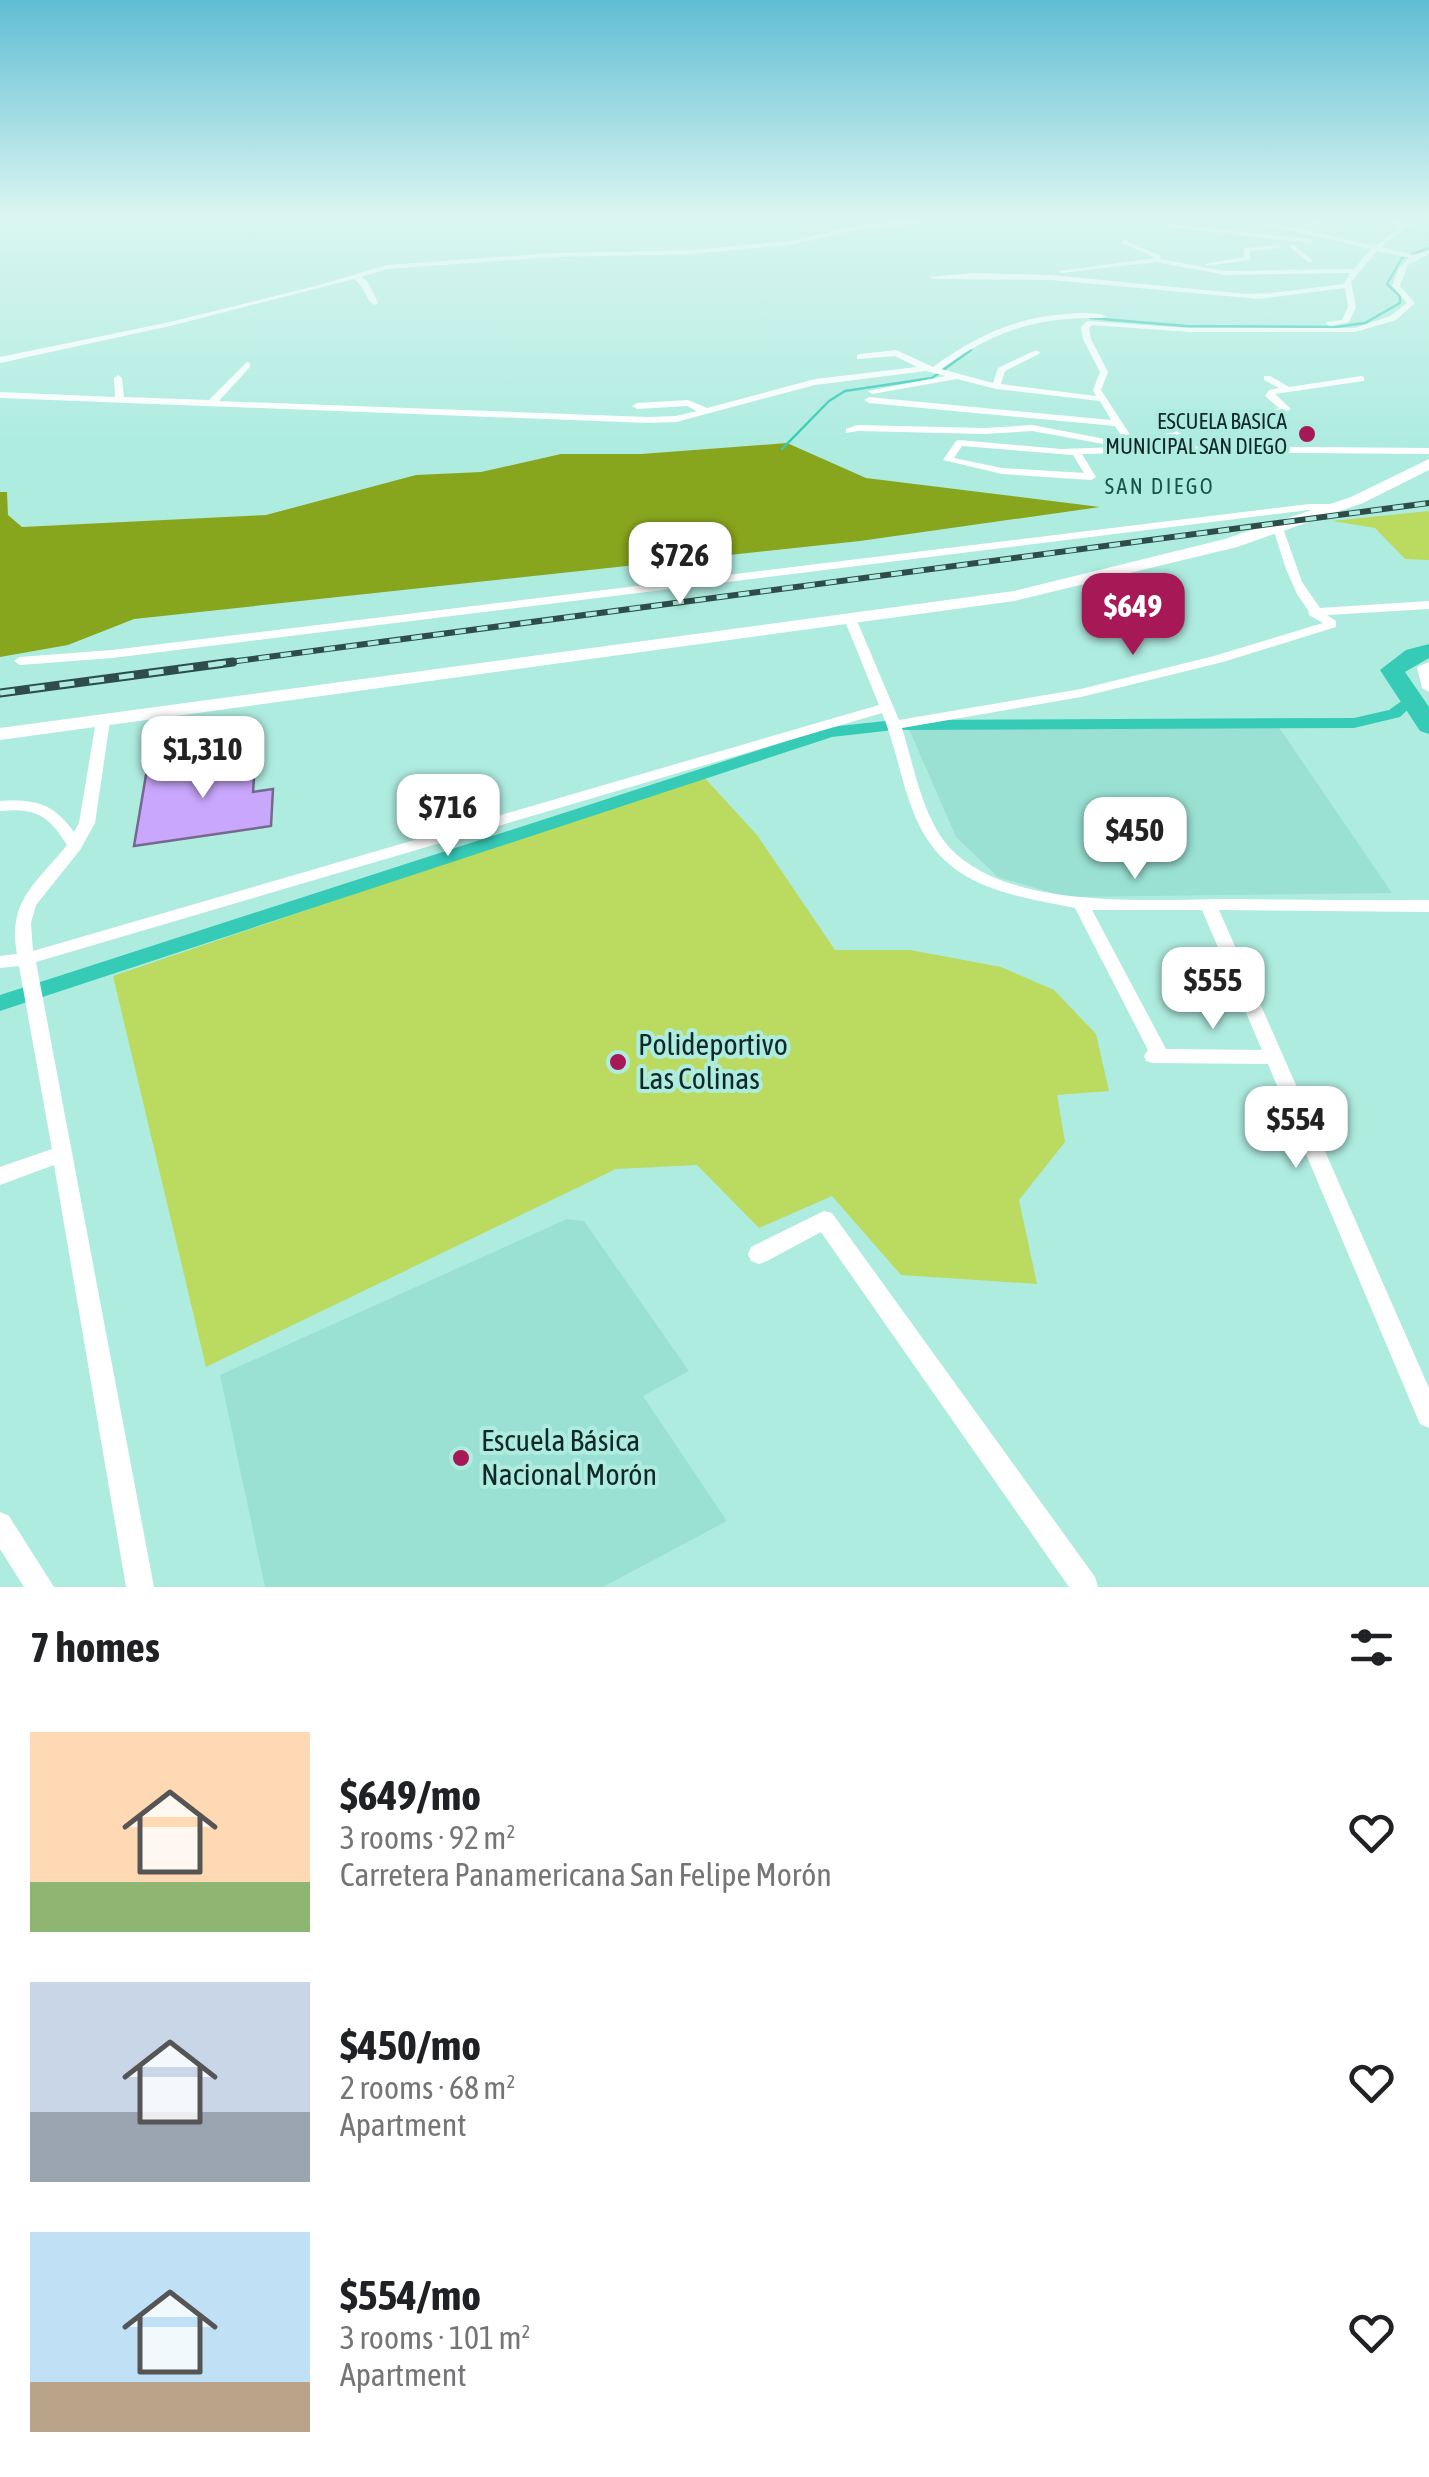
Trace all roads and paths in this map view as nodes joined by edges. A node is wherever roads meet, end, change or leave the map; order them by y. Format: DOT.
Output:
graph roads {
  1 [pos="296,291"];
  2 [pos="369,291"];
  3 [pos="1199,291"];
  4 [pos="1208,291"];
  5 [pos="1297,291"];
  6 [pos="1347,291"];
  7 [pos="1403,291"];
  8 [pos="374,302"];
  9 [pos="1204,302"];
  10 [pos="1036,352"];
  11 [pos="860,357"];
  12 [pos="0,360"];
  13 [pos="247,365"];
  14 [pos="933,370"];
  15 [pos="955,375"];
  16 [pos="118,378"];
  17 [pos="1267,378"];
  18 [pos="1360,379"];
  19 [pos="996,386"];
  20 [pos="1285,388"];
  21 [pos="0,395"];
  22 [pos="120,399"];
  23 [pos="1102,399"];
  24 [pos="211,404"];
  25 [pos="637,406"];
  26 [pos="706,411"];
  27 [pos="1117,423"];
  28 [pos="848,431"];
  29 [pos="1134,448"];
  30 [pos="1174,449"];
  31 [pos="1429,451"];
  32 [pos="1076,452"];
  33 [pos="1429,464"];
  34 [pos="1338,507"];
  35 [pos="1278,528"];
  36 [pos="1429,605"];
  37 [pos="1312,612"];
  38 [pos="851,620"];
  39 [pos="20,660"];
  40 [pos="1429,666"];
  41 [pos="1429,688"];
  42 [pos="886,707"];
  43 [pos="102,721"];
  44 [pos="894,725"];
  45 [pos="0,734"];
  46 [pos="0,806"];
  47 [pos="74,844"];
  48 [pos="1080,904"];
  49 [pos="1209,906"];
  50 [pos="1429,906"];
  51 [pos="11,961"];
  52 [pos="1274,1057"];
  53 [pos="63,1153"];
  54 [pos="0,1176"];
  55 [pos="760,1254"];
  56 [pos="1429,1416"];
  57 [pos="0,1525"];
  58 [pos="40,1587"];
  59 [pos="140,1587"];
  60 [pos="1086,1587"];
  1 -- 12 [label="street"];
  2 -- 8 [label="street"];
  3 -- 9 [label="street"];
  4 -- 5 [label="street"];
  6 -- 14 [label="street"];
  7 -- 23 [label="street"];
  10 -- 19 [label="street"];
  11 -- 14 [label="street"];
  13 -- 24 [label="street"];
  14 -- 15 [label="street"];
  14 -- 26 [label="street"];
  15 -- 19 [label="street"];
  15 -- 27 [label="street"];
  16 -- 22 [label="street"];
  17 -- 20 [label="street"];
  18 -- 20 [label="street"];
  19 -- 23 [label="street"];
  20 -- 30 [label="street"];
  21 -- 22 [label="street"];
  22 -- 24 [label="street"];
  23 -- 27 [label="street"];
  24 -- 26 [label="street"];
  25 -- 26 [label="street"];
  27 -- 29 [label="street"];
  28 -- 29 [label="street"];
  29 -- 30 [label="street"];
  29 -- 32 [label="street"];
  30 -- 31 [label="street"];
  32 -- 32 [label="street"];
  33 -- 34 [label="main road"];
  34 -- 35 [label="main road"];
  34 -- 39 [label="street"];
  35 -- 37 [label="street"];
  35 -- 38 [label="main road"];
  36 -- 37 [label="street"];
  37 -- 44 [label="street"];
  38 -- 42 [label="street"];
  38 -- 43 [label="main road"];
  40 -- 41 [label="street"];
  42 -- 44 [label="street"];
  42 -- 51 [label="street"];
  43 -- 45 [label="main road"];
  43 -- 47 [label="street"];
  44 -- 48 [label="street"];
  46 -- 47 [label="street"];
  47 -- 51 [label="street"];
  48 -- 49 [label="street"];
  48 -- 52 [label="street"];
  49 -- 50 [label="street"];
  49 -- 52 [label="street"];
  51 -- 53 [label="street"];
  52 -- 56 [label="street"];
  53 -- 54 [label="street"];
  53 -- 59 [label="street"];
  55 -- 60 [label="street"];
  57 -- 58 [label="street"];
}
